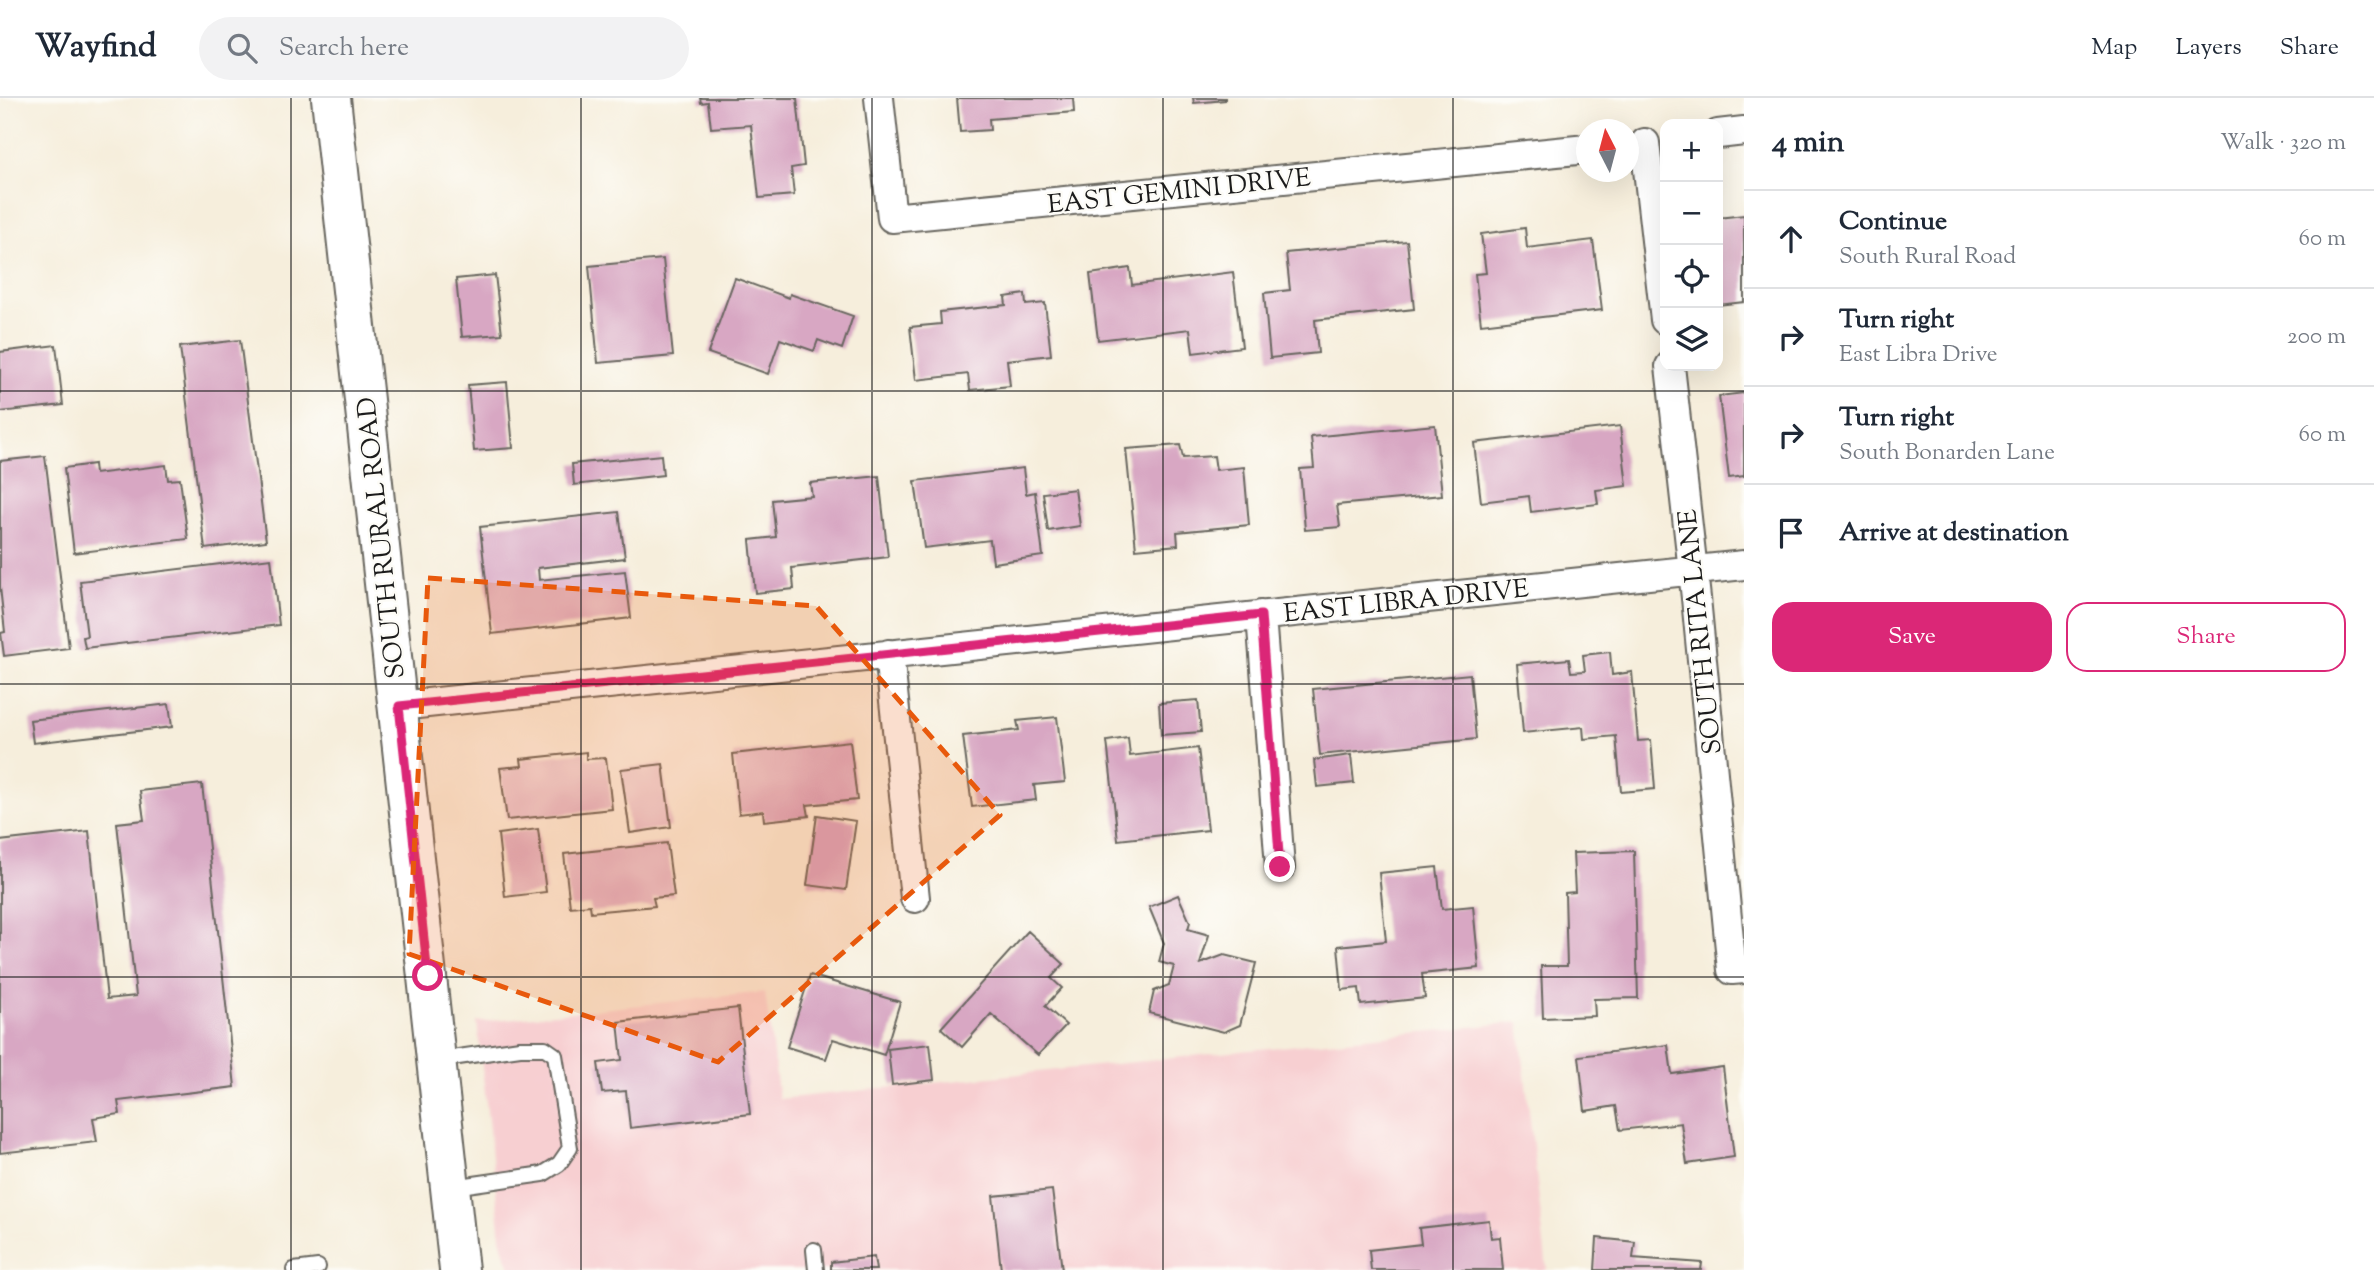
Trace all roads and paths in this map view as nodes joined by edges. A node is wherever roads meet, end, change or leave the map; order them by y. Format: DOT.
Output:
graph roads {
  1 [pos="331,98"];
  2 [pos="879,98"];
  3 [pos="1744,131"];
  4 [pos="1723,133"];
  5 [pos="1646,143"];
  6 [pos="1576,150"];
  7 [pos="1664,308"];
  8 [pos="1671,371"];
  9 [pos="1744,565"];
  10 [pos="1693,570"];
  11 [pos="1261,615"];
  12 [pos="889,654"];
  13 [pos="399,706"];
  14 [pos="1280,867"];
  15 [pos="915,898"];
  16 [pos="1744,969"];
  17 [pos="437,1060"];
  18 [pos="450,1188"];
  19 [pos="814,1250"];
  20 [pos="318,1267"];
  21 [pos="294,1270"];
  22 [pos="459,1270"];
  23 [pos="816,1270"];
  1 -- 13 [label="main road, SOUTH RURAL ROAD"];
  2 -- 6 [label="street, EAST GEMINI DRIVE"];
  3 -- 4 [label="street"];
  5 -- 7 [label="street"];
  8 -- 10 [label="street, SOUTH RITA LANE"];
  9 -- 10 [label="street, EAST LIBRA DRIVE"];
  10 -- 11 [label="street, EAST LIBRA DRIVE"];
  10 -- 16 [label="street, SOUTH RITA LANE"];
  11 -- 12 [label="street, EAST LIBRA DRIVE"];
  11 -- 14 [label="street"];
  12 -- 13 [label="street, EAST LIBRA DRIVE"];
  12 -- 15 [label="street"];
  13 -- 17 [label="main road, SOUTH RURAL ROAD"];
  17 -- 18 [label="main road, SOUTH RURAL ROAD"];
  17 -- 18 [label="lane"];
  18 -- 22 [label="main road, SOUTH RURAL ROAD"];
  19 -- 23 [label="lane"];
  20 -- 21 [label="lane"];
}
